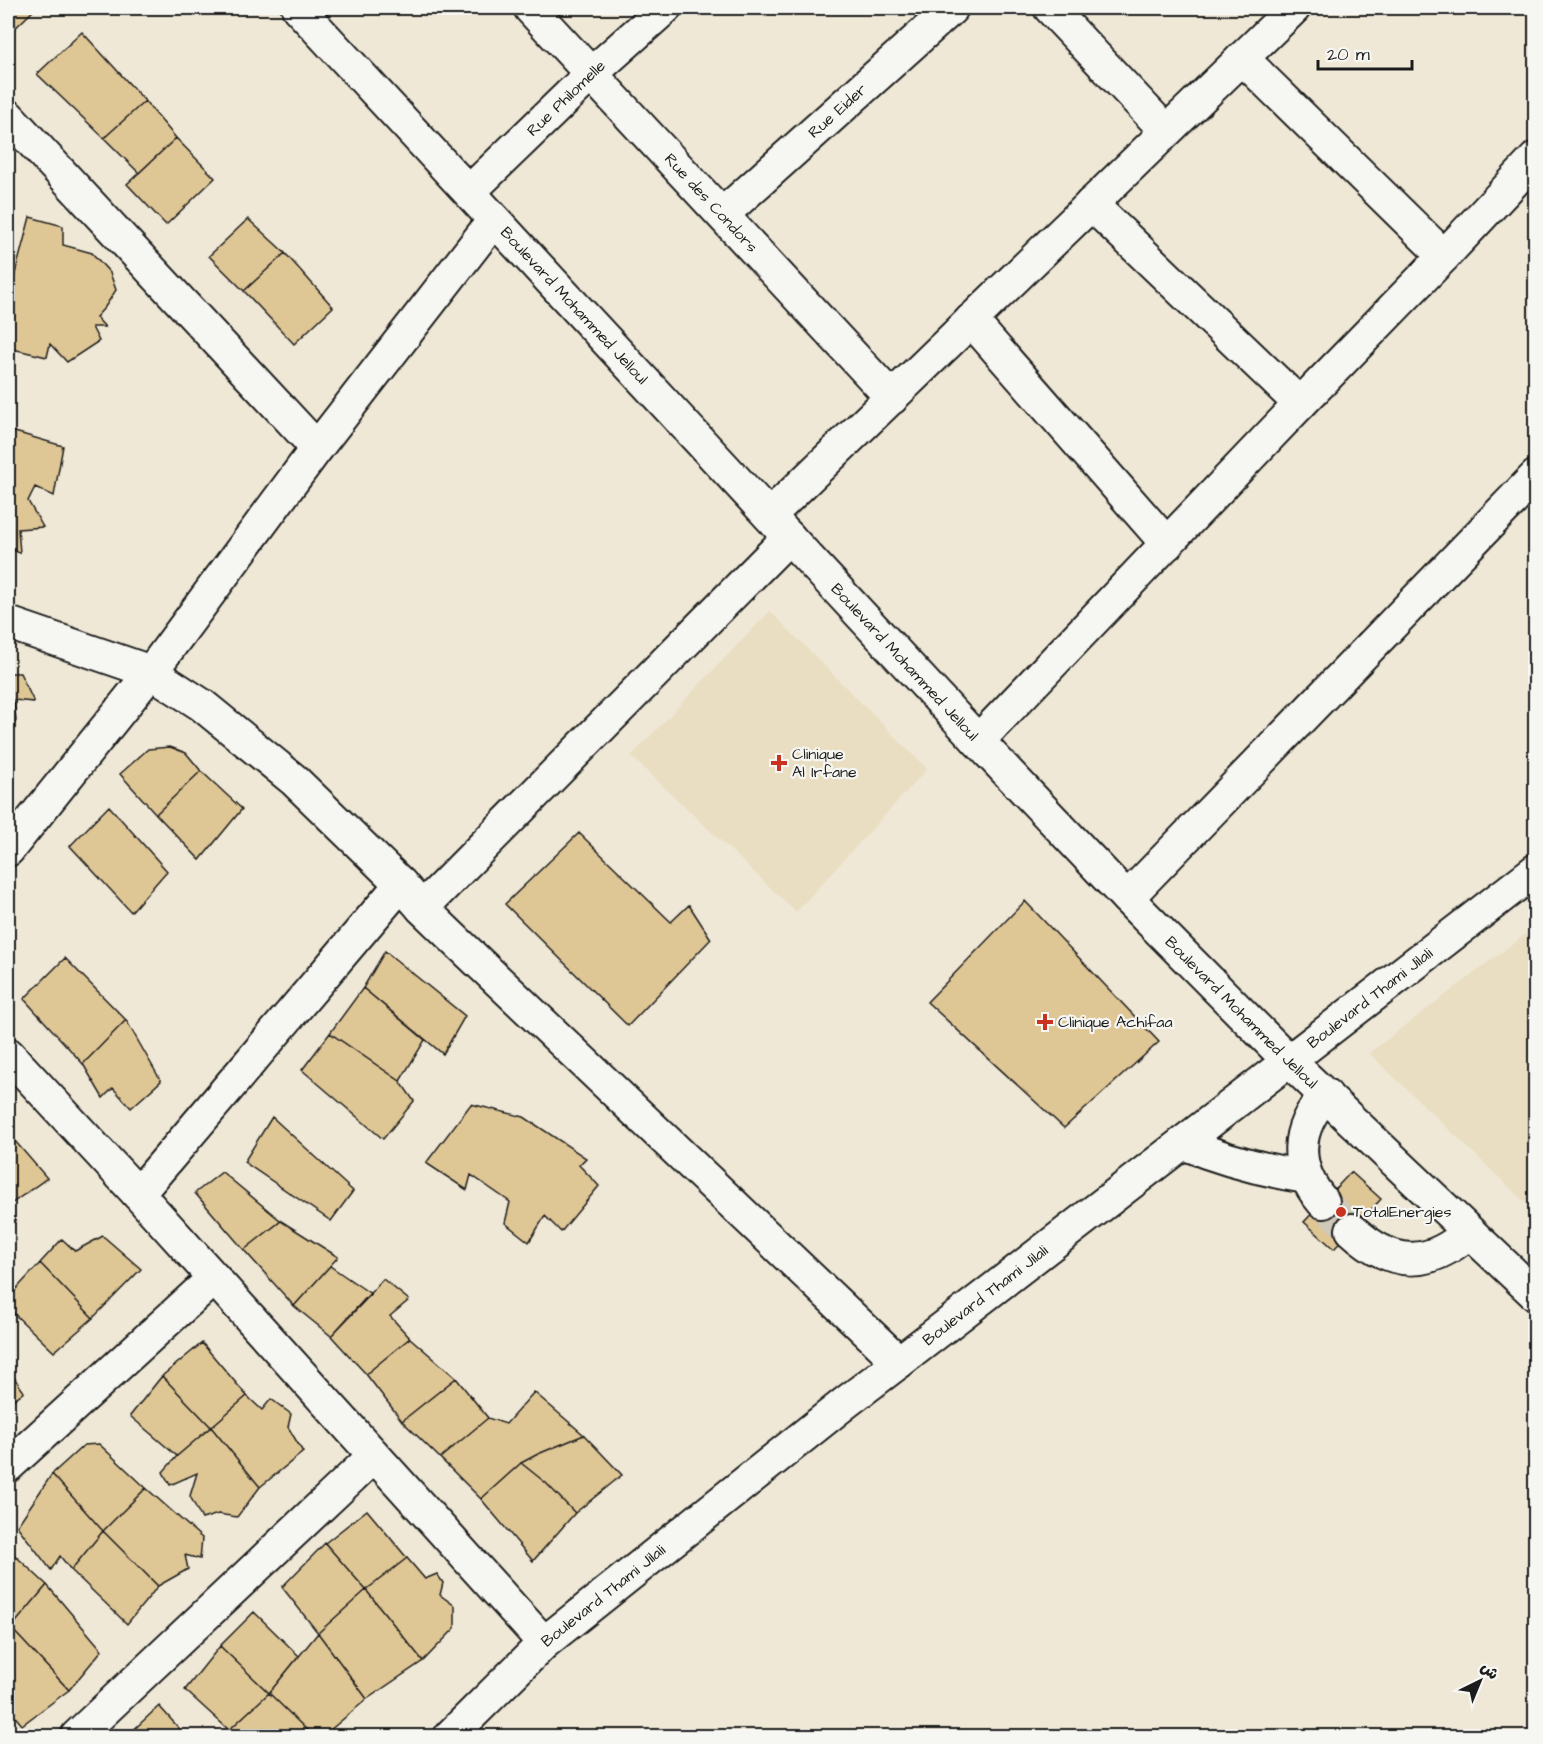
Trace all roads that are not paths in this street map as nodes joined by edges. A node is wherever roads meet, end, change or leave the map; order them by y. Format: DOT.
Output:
graph roads {
  1 [pos="298,8"];
  2 [pos="530,8"];
  3 [pos="666,8"];
  4 [pos="952,8"];
  5 [pos="1050,8"];
  6 [pos="1293,8"];
  7 [pos="1242,58"];
  8 [pos="591,74"];
  9 [pos="8,116"];
  10 [pos="1166,131"];
  11 [pos="1536,158"];
  12 [pos="469,192"];
  13 [pos="1091,204"];
  14 [pos="723,214"];
  15 [pos="494,220"];
  16 [pos="1444,256"];
  17 [pos="971,320"];
  18 [pos="892,398"];
  19 [pos="1300,404"];
  20 [pos="317,448"];
  21 [pos="1536,476"];
  22 [pos="780,526"];
  23 [pos="1167,544"];
  24 [pos="8,623"];
  25 [pos="151,672"];
  26 [pos="978,741"];
  27 [pos="8,850"];
  28 [pos="1536,870"];
  29 [pos="401,884"];
  30 [pos="1127,898"];
  31 [pos="422,908"];
  32 [pos="8,1054"];
  33 [pos="1289,1061"];
  34 [pos="1326,1095"];
  35 [pos="1183,1143"];
  36 [pos="138,1194"];
  37 [pos="1352,1230"];
  38 [pos="1469,1232"];
  39 [pos="214,1278"];
  40 [pos="1536,1295"];
  41 [pos="899,1362"];
  42 [pos="374,1456"];
  43 [pos="8,1466"];
  44 [pos="544,1643"];
  45 [pos="77,1737"];
  46 [pos="450,1737"];
  1 -- 12 [label="street, Boulevard Mohammed Jelloul"];
  2 -- 8 [label="street, Rue des Condors"];
  3 -- 8 [label="street, Rue Philomelle"];
  4 -- 14 [label="street, Rue Eider"];
  5 -- 10 [label="street"];
  6 -- 7 [label="street"];
  7 -- 10 [label="street"];
  7 -- 16 [label="street"];
  8 -- 12 [label="street, Rue Philomelle"];
  8 -- 14 [label="street, Rue des Condors"];
  9 -- 20 [label="street"];
  10 -- 13 [label="street"];
  11 -- 16 [label="street"];
  12 -- 15 [label="street, Boulevard Mohammed Jelloul"];
  13 -- 17 [label="street"];
  13 -- 19 [label="street"];
  14 -- 18 [label="street, Rue des Condors"];
  15 -- 20 [label="street"];
  15 -- 22 [label="street, Boulevard Mohammed Jelloul"];
  16 -- 19 [label="street"];
  17 -- 18 [label="street"];
  17 -- 23 [label="street"];
  18 -- 22 [label="street"];
  19 -- 23 [label="street"];
  20 -- 25 [label="street"];
  21 -- 30 [label="street"];
  22 -- 26 [label="street, Boulevard Mohammed Jelloul"];
  22 -- 31 [label="street"];
  23 -- 26 [label="street"];
  24 -- 25 [label="street"];
  25 -- 27 [label="street"];
  25 -- 29 [label="street"];
  26 -- 30 [label="street, Boulevard Mohammed Jelloul"];
  28 -- 33 [label="street, Boulevard Thami Jilali"];
  29 -- 31 [label="street"];
  29 -- 36 [label="street"];
  30 -- 33 [label="street, Boulevard Mohammed Jelloul"];
  31 -- 41 [label="street"];
  32 -- 36 [label="street"];
  33 -- 34 [label="street, Boulevard Mohammed Jelloul"];
  33 -- 35 [label="street, Boulevard Thami Jilali"];
  34 -- 35 [label="street"];
  34 -- 38 [label="street, Boulevard Mohammed Jelloul"];
  35 -- 41 [label="street, Boulevard Thami Jilali"];
  36 -- 39 [label="street"];
  37 -- 38 [label="street"];
  38 -- 40 [label="street, Boulevard Mohammed Jelloul"];
  39 -- 42 [label="street"];
  39 -- 43 [label="street"];
  41 -- 44 [label="street, Boulevard Thami Jilali"];
  42 -- 44 [label="street"];
  42 -- 45 [label="street"];
  44 -- 46 [label="street, Boulevard Thami Jilali"];
}
